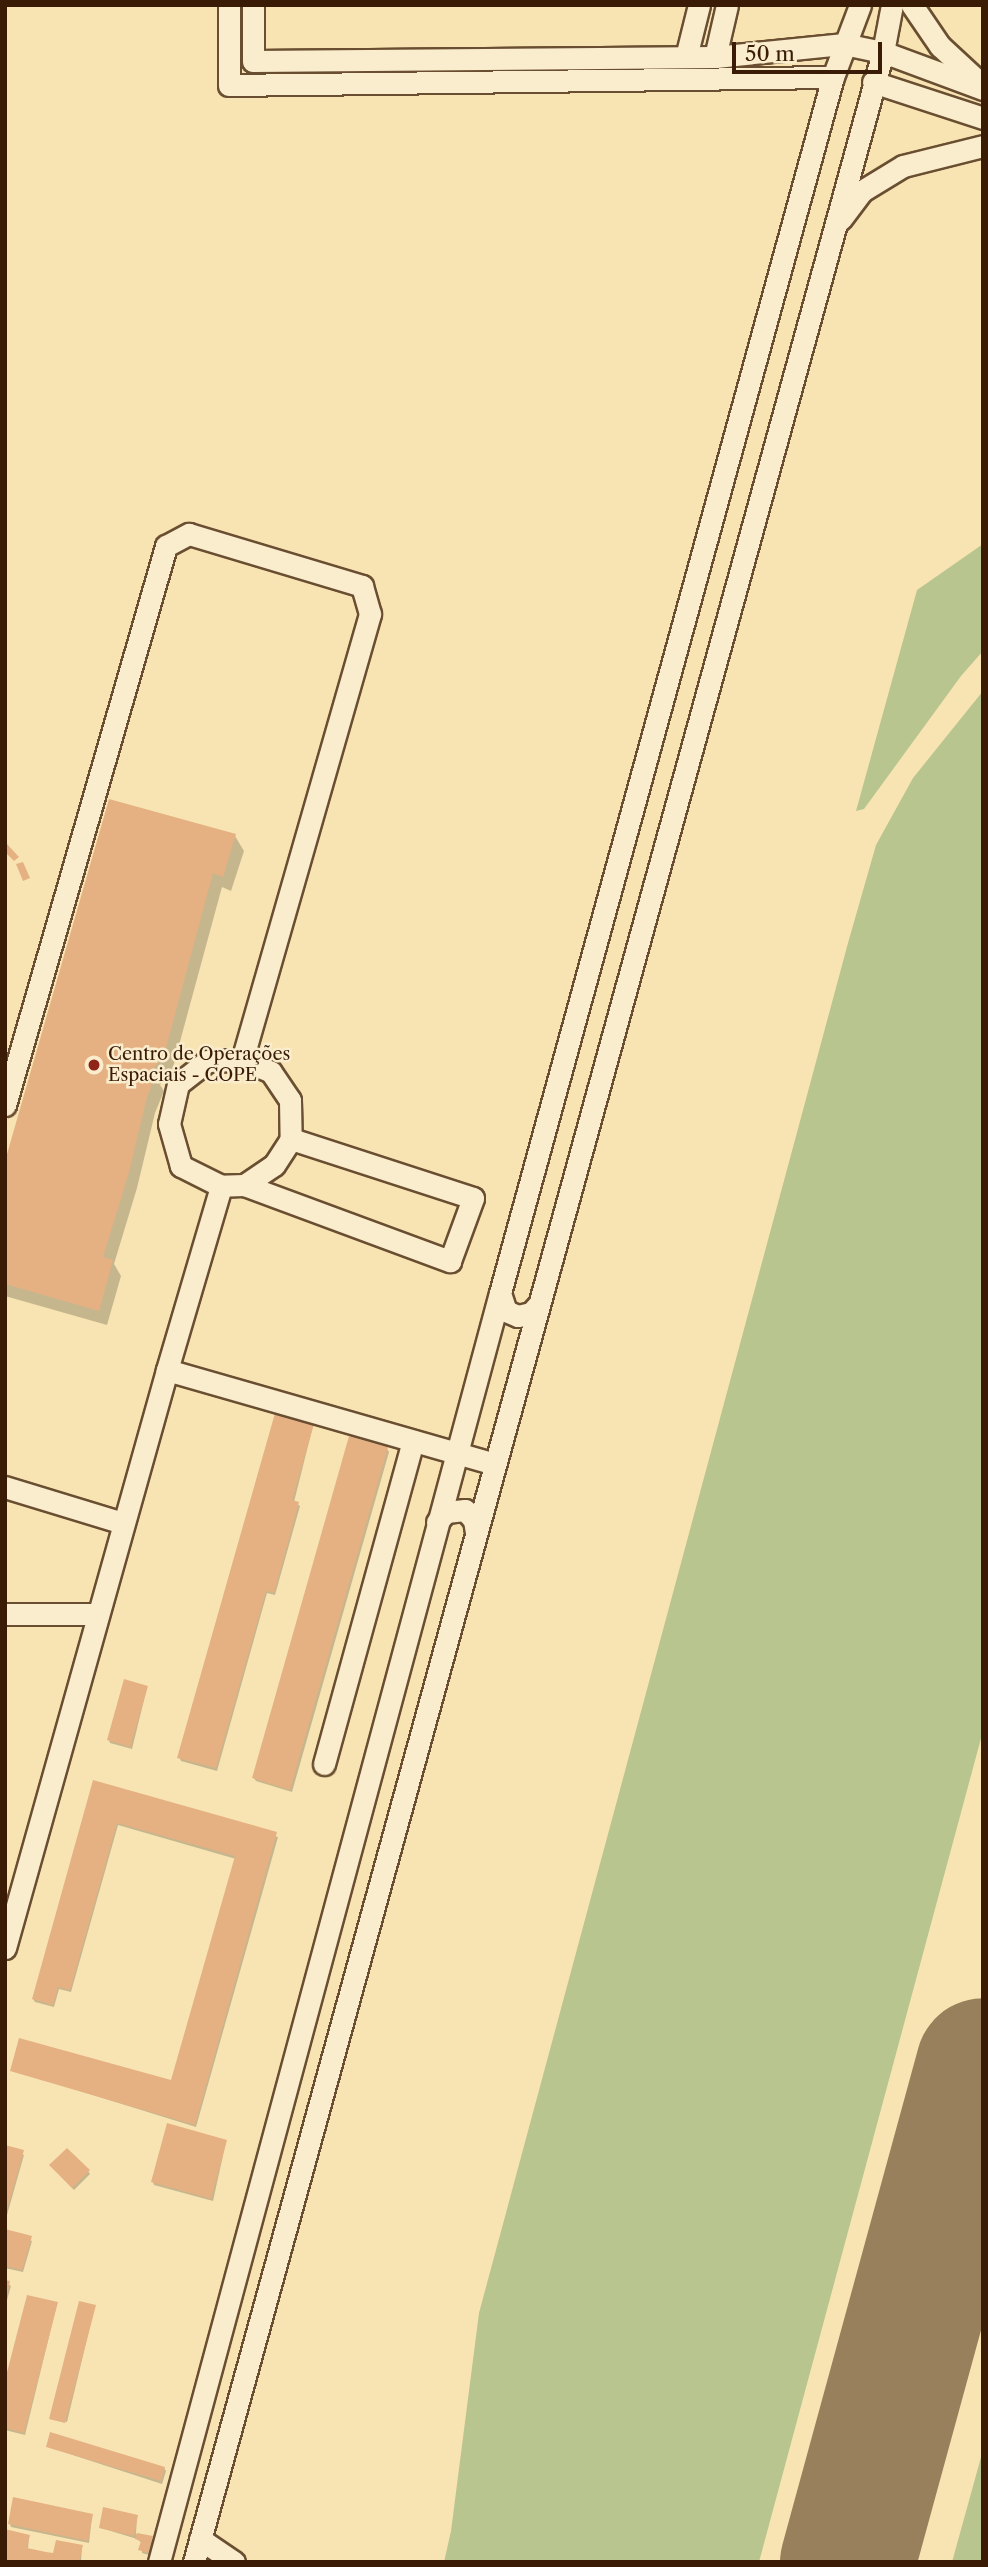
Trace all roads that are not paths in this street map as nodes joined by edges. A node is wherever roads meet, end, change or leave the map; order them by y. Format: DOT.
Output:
graph roads {
  1 [pos="229,5"];
  2 [pos="253,5"];
  3 [pos="699,5"];
  4 [pos="727,5"];
  5 [pos="860,5"];
  6 [pos="892,5"];
  7 [pos="912,5"];
  8 [pos="844,44"];
  9 [pos="883,52"];
  10 [pos="686,57"];
  11 [pos="715,57"];
  12 [pos="834,77"];
  13 [pos="873,82"];
  14 [pos="983,87"];
  15 [pos="983,118"];
  16 [pos="983,146"];
  17 [pos="835,226"];
  18 [pos="242,1060"];
  19 [pos="5,1105"];
  20 [pos="291,1139"];
  21 [pos="244,1185"];
  22 [pos="221,1186"];
  23 [pos="500,1293"];
  24 [pos="539,1304"];
  25 [pos="167,1370"];
  26 [pos="413,1441"];
  27 [pos="456,1453"];
  28 [pos="495,1464"];
  29 [pos="5,1487"];
  30 [pos="437,1522"];
  31 [pos="123,1523"];
  32 [pos="476,1532"];
  33 [pos="5,1614"];
  34 [pos="97,1614"];
  35 [pos="324,1764"];
  36 [pos="5,1948"];
  37 [pos="200,2539"];
  38 [pos="159,2562"];
  39 [pos="194,2562"];
  40 [pos="234,2562"];
  1 -- 12 [label="street"];
  2 -- 10 [label="street"];
  3 -- 10 [label="street"];
  4 -- 11 [label="street"];
  5 -- 8 [label="street"];
  6 -- 9 [label="street"];
  7 -- 14 [label="street"];
  8 -- 9 [label="street"];
  8 -- 11 [label="street"];
  8 -- 12 [label="street"];
  9 -- 13 [label="street"];
  9 -- 14 [label="street"];
  10 -- 11 [label="street"];
  12 -- 23 [label="street"];
  13 -- 15 [label="street"];
  13 -- 17 [label="street"];
  16 -- 17 [label="street"];
  17 -- 24 [label="street"];
  18 -- 19 [label="street"];
  18 -- 20 [label="street"];
  18 -- 22 [label="street"];
  20 -- 21 [label="street"];
  20 -- 21 [label="street"];
  21 -- 22 [label="street"];
  22 -- 25 [label="street"];
  23 -- 24 [label="street"];
  23 -- 27 [label="street"];
  24 -- 28 [label="street"];
  25 -- 26 [label="street"];
  25 -- 31 [label="street"];
  26 -- 27 [label="street"];
  26 -- 35 [label="street"];
  27 -- 28 [label="street"];
  27 -- 30 [label="street"];
  28 -- 32 [label="street"];
  29 -- 31 [label="street"];
  30 -- 32 [label="street"];
  30 -- 38 [label="street"];
  31 -- 34 [label="street"];
  32 -- 37 [label="street"];
  33 -- 34 [label="street"];
  34 -- 36 [label="street"];
  37 -- 39 [label="street"];
  37 -- 40 [label="street"];
}
